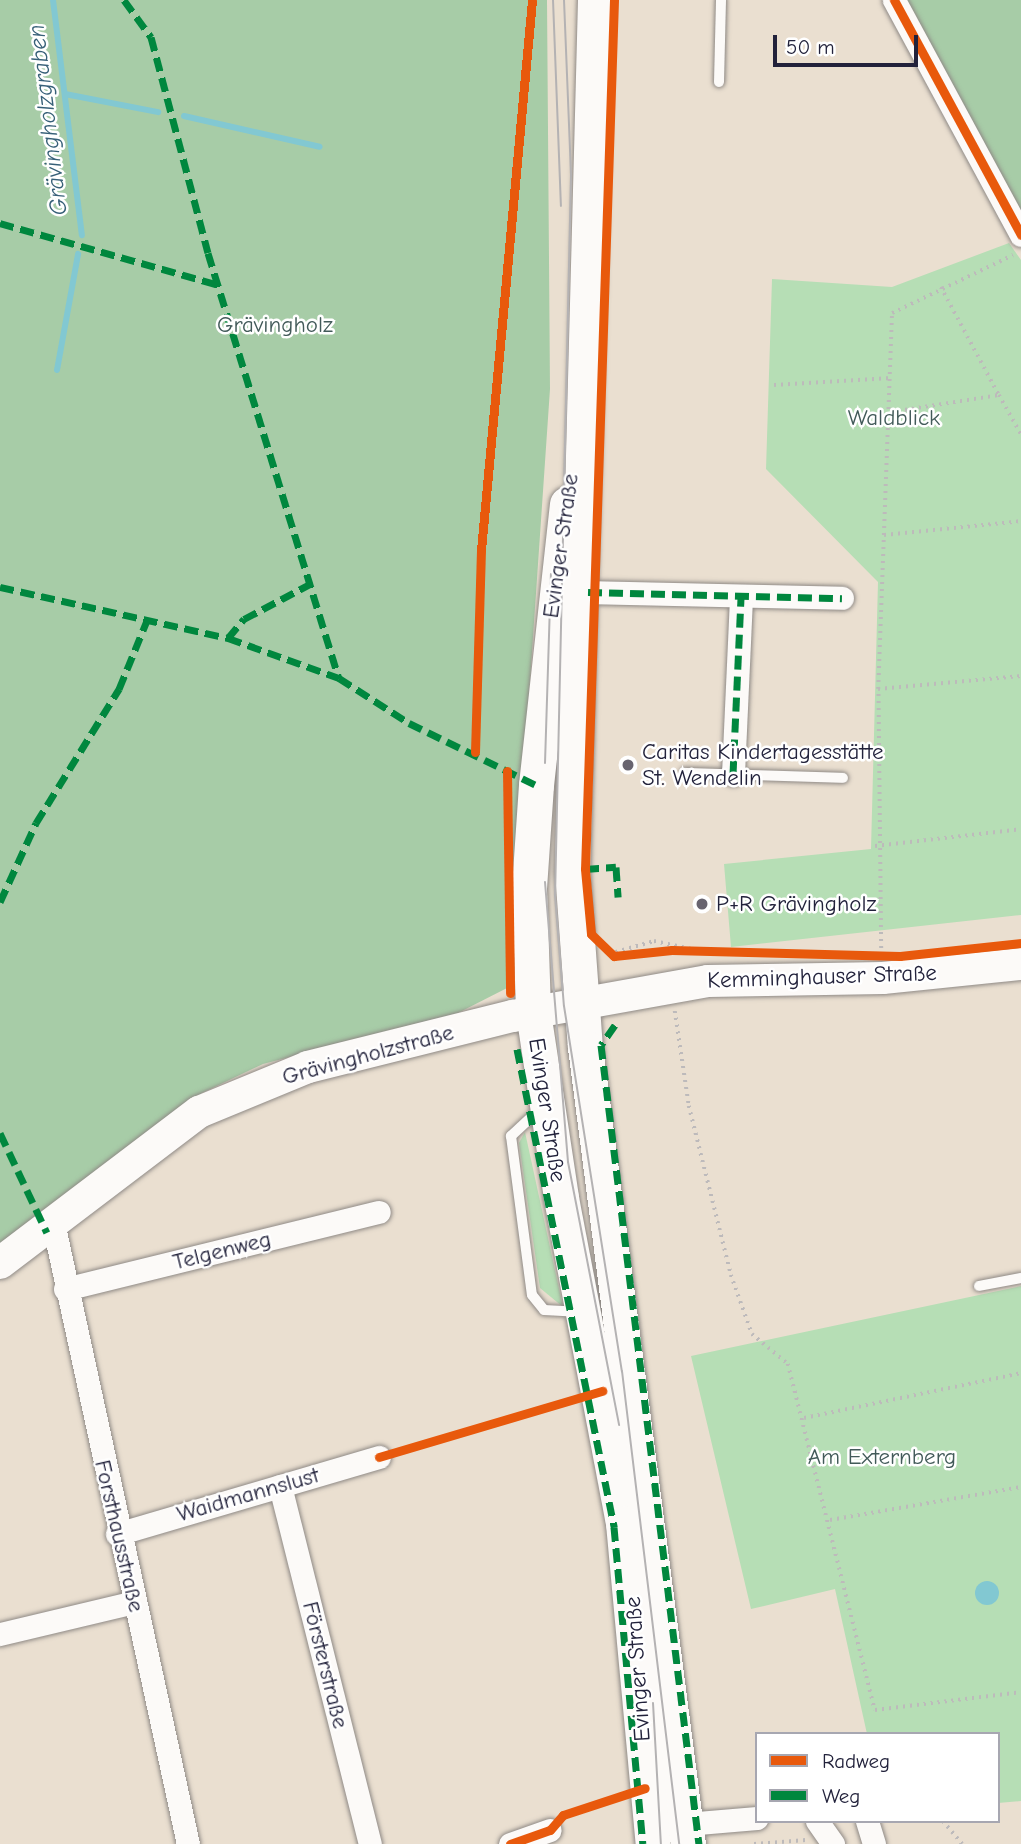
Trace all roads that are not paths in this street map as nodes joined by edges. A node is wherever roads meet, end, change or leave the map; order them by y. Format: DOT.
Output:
graph roads {
  1 [pos="596,0"];
  2 [pos="721,0"];
  3 [pos="894,0"];
  4 [pos="719,82"];
  5 [pos="1021,235"];
  6 [pos="569,594"];
  7 [pos="741,597"];
  8 [pos="842,598"];
  9 [pos="685,773"];
  10 [pos="733,774"];
  11 [pos="843,778"];
  12 [pos="1021,964"];
  13 [pos="581,1003"];
  14 [pos="533,1013"];
  15 [pos="545,1105"];
  16 [pos="379,1212"];
  17 [pos="54,1227"];
  18 [pos="0,1263"];
  19 [pos="1021,1278"];
  20 [pos="979,1286"];
  21 [pos="65,1289"];
  22 [pos="587,1312"];
  23 [pos="379,1457"];
  24 [pos="280,1486"];
  25 [pos="117,1534"];
  26 [pos="134,1602"];
  27 [pos="0,1634"];
  28 [pos="755,1818"];
  29 [pos="818,1823"];
  30 [pos="868,1823"];
  31 [pos="550,1830"];
  32 [pos="687,1834"];
  33 [pos="188,1844"];
  34 [pos="370,1844"];
  35 [pos="510,1844"];
  36 [pos="653,1844"];
  37 [pos="833,1844"];
  38 [pos="874,1844"];
  1 -- 6 [label="main road, Evinger Straße"];
  2 -- 4 [label="lane"];
  3 -- 5 [label="street"];
  6 -- 7 [label="street"];
  6 -- 13 [label="main road, Evinger Straße"];
  6 -- 14 [label="main road, Evinger Straße"];
  7 -- 8 [label="street"];
  7 -- 10 [label="street"];
  9 -- 10 [label="lane"];
  10 -- 11 [label="lane"];
  12 -- 13 [label="main road, Kemminghauser Straße"];
  13 -- 14 [label="main road, Grävingholzstraße"];
  13 -- 32 [label="main road, Evinger Straße"];
  14 -- 15 [label="main road, Evinger Straße"];
  14 -- 17 [label="main road, Grävingholzstraße"];
  15 -- 22 [label="main road, Evinger Straße"];
  15 -- 22 [label="lane"];
  16 -- 21 [label="street, Telgenweg"];
  17 -- 18 [label="main road, Grävingholzstraße"];
  17 -- 21 [label="street, Forsthausstraße"];
  19 -- 20 [label="lane"];
  21 -- 25 [label="street, Forsthausstraße"];
  22 -- 36 [label="main road, Evinger Straße"];
  23 -- 24 [label="street, Waidmannslust"];
  24 -- 25 [label="street, Waidmannslust"];
  24 -- 34 [label="street, Försterstraße"];
  25 -- 26 [label="street, Forsthausstraße"];
  26 -- 27 [label="street"];
  26 -- 33 [label="street, Forsthausstraße"];
  28 -- 32 [label="street"];
  29 -- 37 [label="street"];
  30 -- 38 [label="street"];
  31 -- 35 [label="street"];
}
